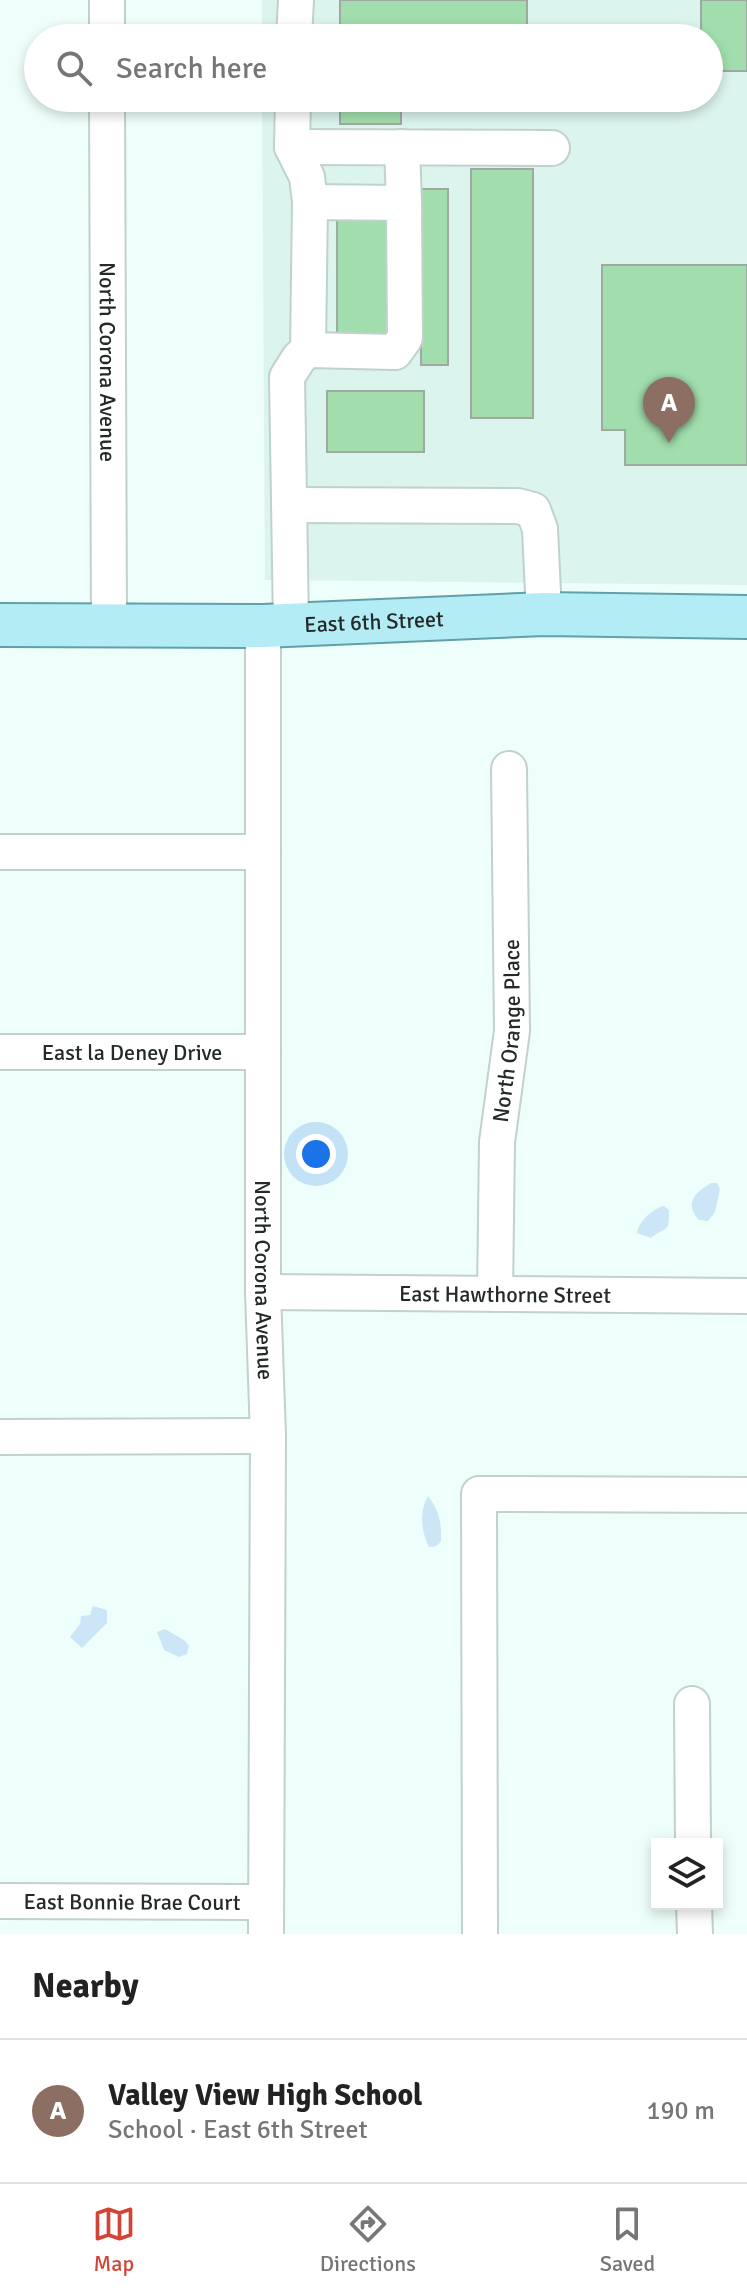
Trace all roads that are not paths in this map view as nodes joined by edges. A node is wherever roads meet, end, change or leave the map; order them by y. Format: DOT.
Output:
graph roads {
  1 [pos="107,0"];
  2 [pos="296,0"];
  3 [pos="107,24"];
  4 [pos="295,24"];
  5 [pos="107,112"];
  6 [pos="293,112"];
  7 [pos="292,147"];
  8 [pos="402,147"];
  9 [pos="552,148"];
  10 [pos="310,202"];
  11 [pos="404,203"];
  12 [pos="308,350"];
  13 [pos="289,505"];
  14 [pos="544,614"];
  15 [pos="747,617"];
  16 [pos="0,625"];
  17 [pos="109,625"];
  18 [pos="277,626"];
  19 [pos="509,769"];
  20 [pos="0,852"];
  21 [pos="263,852"];
  22 [pos="0,1052"];
  23 [pos="263,1052"];
  24 [pos="263,1292"];
  25 [pos="495,1294"];
  26 [pos="747,1296"];
  27 [pos="268,1436"];
  28 [pos="0,1437"];
  29 [pos="747,1495"];
  30 [pos="692,1704"];
  31 [pos="693,1838"];
  32 [pos="0,1901"];
  33 [pos="694,1910"];
  34 [pos="266,1918"];
  35 [pos="480,1934"];
  36 [pos="695,1934"];
  1 -- 3 [label="street"];
  2 -- 4 [label="street"];
  5 -- 17 [label="street, North Corona Avenue"];
  6 -- 7 [label="street"];
  7 -- 8 [label="street"];
  7 -- 10 [label="street"];
  8 -- 9 [label="street"];
  8 -- 11 [label="street"];
  10 -- 11 [label="street"];
  10 -- 12 [label="street"];
  11 -- 12 [label="street"];
  12 -- 13 [label="street, North Corona Avenue"];
  13 -- 14 [label="street"];
  13 -- 18 [label="street, North Corona Avenue"];
  14 -- 15 [label="main road, East 6th Street"];
  14 -- 18 [label="main road, East 6th Street"];
  16 -- 17 [label="main road, East 6th Street"];
  17 -- 18 [label="main road, East 6th Street"];
  18 -- 21 [label="street, North Corona Avenue"];
  19 -- 25 [label="street, North Orange Place"];
  20 -- 21 [label="street"];
  21 -- 23 [label="street, North Corona Avenue"];
  22 -- 23 [label="street, East la Deney Drive"];
  23 -- 24 [label="street, North Corona Avenue"];
  24 -- 25 [label="street, East Hawthorne Street"];
  24 -- 27 [label="street, North Corona Avenue"];
  25 -- 26 [label="street, East Hawthorne Street"];
  27 -- 28 [label="street"];
  27 -- 34 [label="street, North Corona Avenue"];
  29 -- 35 [label="street"];
  30 -- 31 [label="street"];
  32 -- 34 [label="street, East Bonnie Brae Court"];
  33 -- 36 [label="street"];
}
